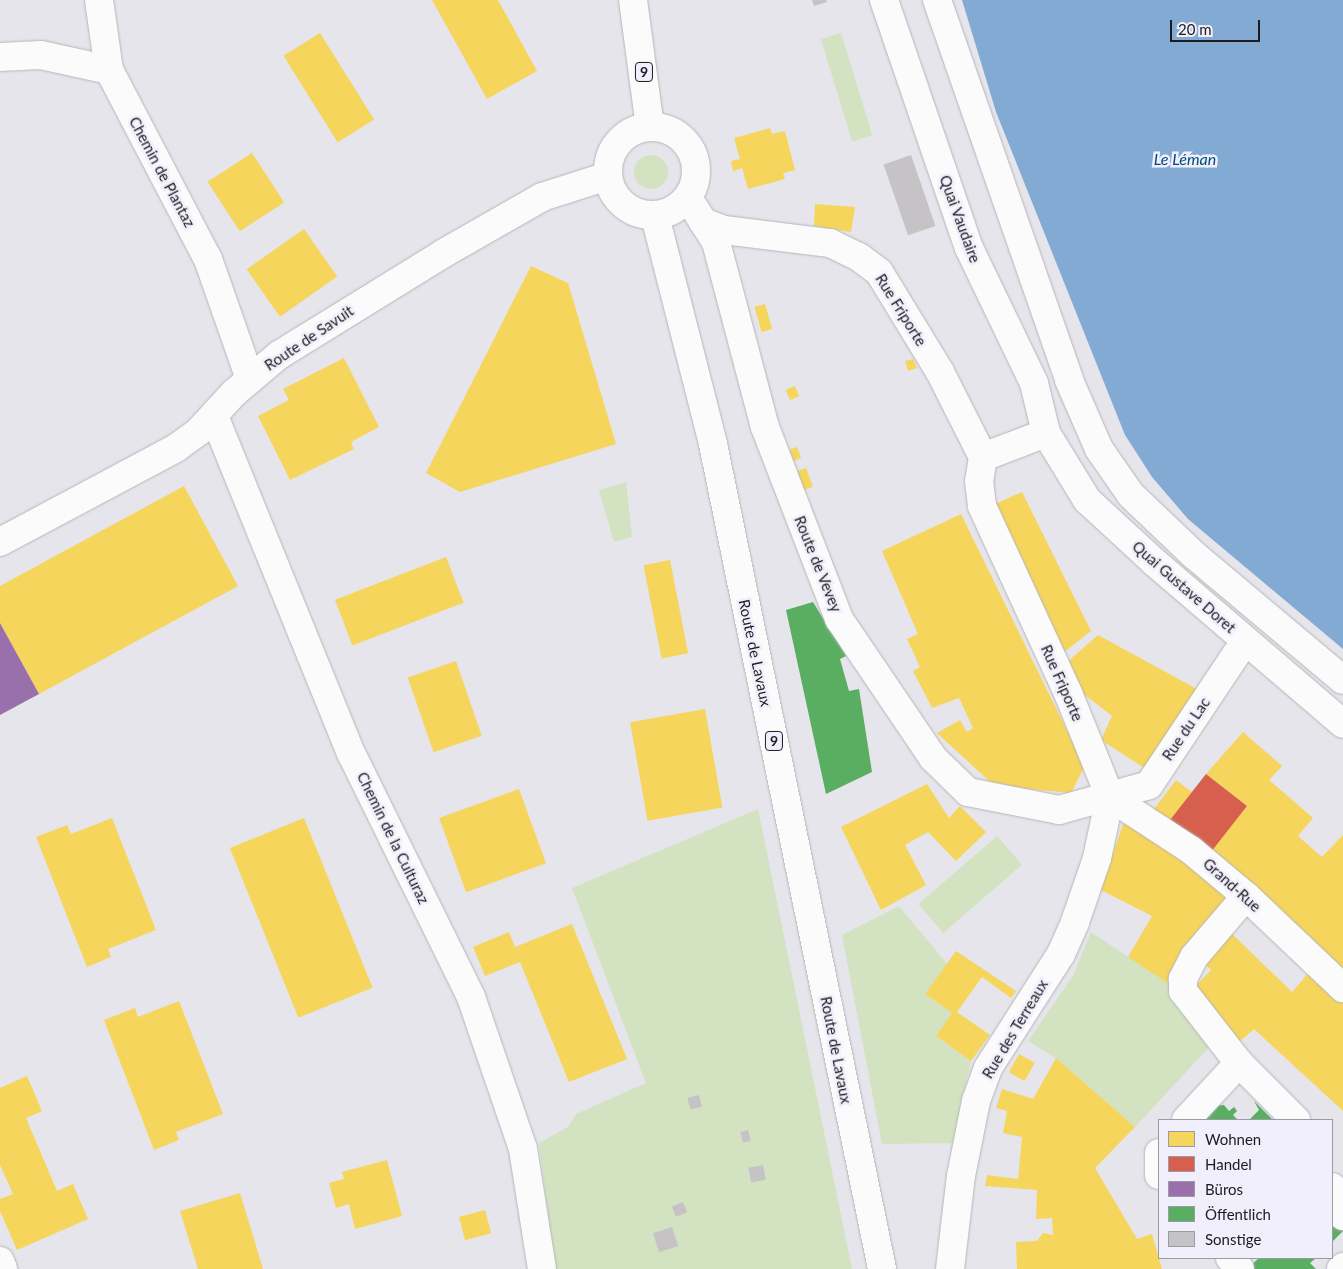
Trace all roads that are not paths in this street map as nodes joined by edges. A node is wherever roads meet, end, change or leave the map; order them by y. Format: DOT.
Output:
graph roads {
  1 [pos="100,0"];
  2 [pos="633,0"];
  3 [pos="884,0"];
  4 [pos="937,0"];
  5 [pos="0,57"];
  6 [pos="109,70"];
  7 [pos="650,127"];
  8 [pos="608,176"];
  9 [pos="688,198"];
  10 [pos="656,216"];
  11 [pos="703,222"];
  12 [pos="250,379"];
  13 [pos="214,416"];
  14 [pos="1046,433"];
  15 [pos="983,457"];
  16 [pos="0,542"];
  17 [pos="1241,646"];
  18 [pos="1343,680"];
  19 [pos="1343,724"];
  20 [pos="1110,797"];
  21 [pos="1246,896"];
  22 [pos="1343,988"];
  23 [pos="1239,1063"];
  24 [pos="1187,1119"];
  25 [pos="1295,1119"];
  26 [pos="1333,1188"];
  27 [pos="1343,1198"];
  28 [pos="1343,1208"];
  29 [pos="1343,1216"];
  30 [pos="1231,1259"];
  31 [pos="0,1262"];
  32 [pos="3,1269"];
  33 [pos="542,1269"];
  34 [pos="882,1269"];
  35 [pos="950,1269"];
  36 [pos="1240,1269"];
  1 -- 6 [label="street"];
  2 -- 7 [label="street, 9"];
  3 -- 14 [label="street, Quai Vaudaire"];
  4 -- 18 [label="street"];
  5 -- 6 [label="street"];
  6 -- 12 [label="street, Chemin de Plantaz"];
  7 -- 8 [label="street"];
  7 -- 9 [label="street"];
  8 -- 10 [label="street"];
  8 -- 12 [label="street, Route de Savuit"];
  9 -- 10 [label="street"];
  9 -- 11 [label="street, Route de Vevey"];
  10 -- 34 [label="street, Route de Lavaux / 9"];
  11 -- 15 [label="street, Rue Friporte"];
  11 -- 20 [label="street, Route de Vevey"];
  12 -- 13 [label="street, Route de Savuit"];
  13 -- 16 [label="street, Route de Savuit"];
  13 -- 33 [label="street, Chemin de la Culturaz"];
  14 -- 15 [label="street"];
  14 -- 17 [label="street, Quai Gustave Doret"];
  15 -- 20 [label="street, Rue Friporte"];
  17 -- 19 [label="street, Quai Gustave Doret"];
  17 -- 20 [label="street, Rue du Lac"];
  20 -- 21 [label="street, Grand-Rue"];
  20 -- 35 [label="street, Rue des Terreaux"];
  21 -- 22 [label="street, Grand-Rue"];
  21 -- 23 [label="street"];
  23 -- 24 [label="street"];
  23 -- 25 [label="street"];
  26 -- 27 [label="street"];
  28 -- 29 [label="street"];
  30 -- 36 [label="street"];
  31 -- 32 [label="street"];
}
